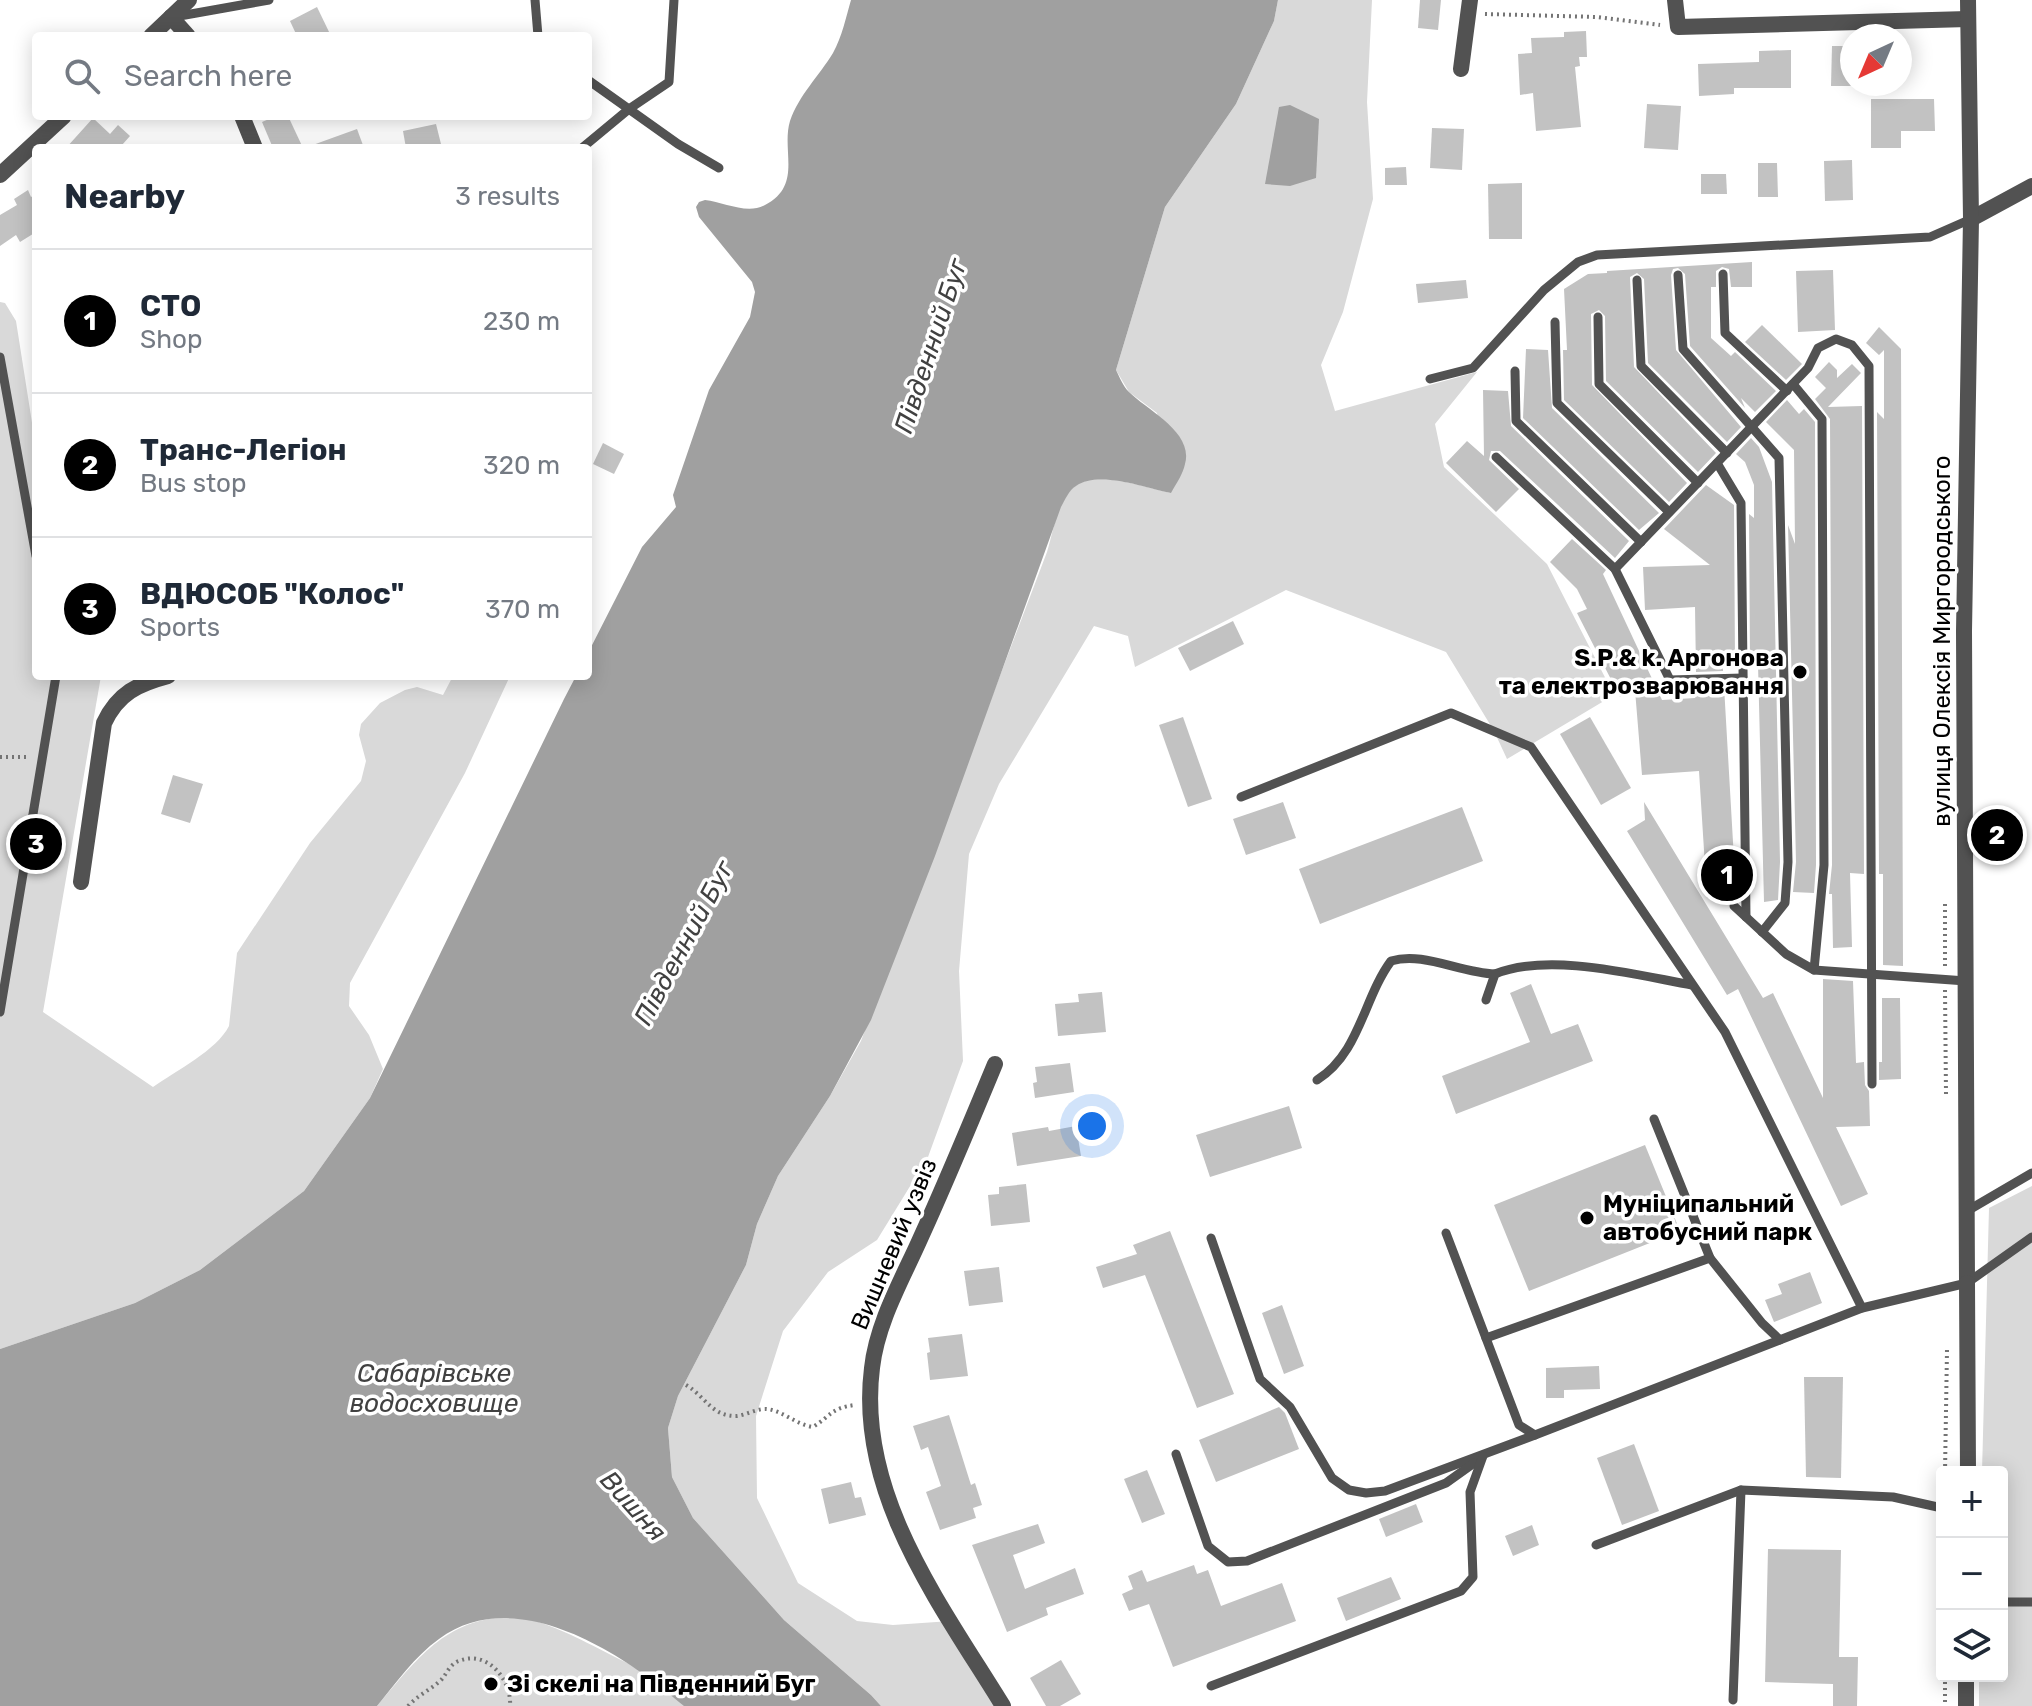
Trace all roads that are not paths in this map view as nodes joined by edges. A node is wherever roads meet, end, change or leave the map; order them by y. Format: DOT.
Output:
graph roads {
  1 [pos="189,0"];
  2 [pos="269,0"];
  3 [pos="535,0"];
  4 [pos="674,0"];
  5 [pos="1675,0"];
  6 [pos="1968,0"];
  7 [pos="1469,7"];
  8 [pos="171,17"];
  9 [pos="1968,19"];
  10 [pos="155,32"];
  11 [pos="184,32"];
  12 [pos="538,32"];
  13 [pos="1461,69"];
  14 [pos="592,83"];
  15 [pos="629,109"];
  16 [pos="60,120"];
  17 [pos="244,120"];
  18 [pos="34,144"];
  19 [pos="253,144"];
  20 [pos="587,144"];
  21 [pos="32,146"];
  22 [pos="719,168"];
  23 [pos="0,175"];
  24 [pos="2032,186"];
  25 [pos="1971,219"];
  26 [pos="1723,274"];
  27 [pos="1678,275"];
  28 [pos="1637,280"];
  29 [pos="1598,317"];
  30 [pos="1555,322"];
  31 [pos="0,357"];
  32 [pos="1515,371"];
  33 [pos="1430,379"];
  34 [pos="1790,387"];
  35 [pos="1752,426"];
  36 [pos="1727,453"];
  37 [pos="1496,457"];
  38 [pos="1717,463"];
  39 [pos="1698,483"];
  40 [pos="1669,512"];
  41 [pos="32,534"];
  42 [pos="1641,542"];
  43 [pos="1615,569"];
  44 [pos="1743,678"];
  45 [pos="55,680"];
  46 [pos="154,680"];
  47 [pos="1241,797"];
  48 [pos="81,882"];
  49 [pos="1734,906"];
  50 [pos="1746,917"];
  51 [pos="1762,932"];
  52 [pos="1814,970"];
  53 [pos="1495,974"];
  54 [pos="1871,974"];
  55 [pos="1966,981"];
  56 [pos="1692,985"];
  57 [pos="1486,1000"];
  58 [pos="0,1012"];
  59 [pos="995,1064"];
  60 [pos="1317,1080"];
  61 [pos="1872,1084"];
  62 [pos="1654,1119"];
  63 [pos="2032,1173"];
  64 [pos="1967,1211"];
  65 [pos="1446,1233"];
  66 [pos="2032,1237"];
  67 [pos="1211,1238"];
  68 [pos="1710,1258"];
  69 [pos="1967,1283"];
  70 [pos="1862,1308"];
  71 [pos="1486,1338"];
  72 [pos="1780,1340"];
  73 [pos="1535,1435"];
  74 [pos="1176,1454"];
  75 [pos="1483,1456"];
  76 [pos="1968,1466"];
  77 [pos="1741,1490"];
  78 [pos="1936,1507"];
  79 [pos="1596,1545"];
  80 [pos="2008,1602"];
  81 [pos="2032,1602"];
  82 [pos="1966,1682"];
  83 [pos="1211,1686"];
  84 [pos="1733,1700"];
  85 [pos="1003,1706"];
  86 [pos="1966,1706"];
  1 -- 8 [label="street"];
  2 -- 8 [label="lane"];
  3 -- 12 [label="lane"];
  4 -- 15 [label="lane"];
  5 -- 9 [label="street"];
  6 -- 9 [label="street, вулиця Олексія Миргородського"];
  7 -- 13 [label="street"];
  8 -- 10 [label="street"];
  8 -- 11 [label="street"];
  9 -- 25 [label="street, вулиця Олексія Миргородського"];
  14 -- 15 [label="lane"];
  15 -- 20 [label="lane"];
  15 -- 22 [label="lane"];
  16 -- 18 [label="street"];
  17 -- 19 [label="street"];
  21 -- 23 [label="street"];
  24 -- 25 [label="street"];
  25 -- 33 [label="lane"];
  25 -- 55 [label="street, вулиця Олексія Миргородського"];
  26 -- 34 [label="lane"];
  27 -- 35 [label="lane"];
  28 -- 36 [label="lane"];
  29 -- 39 [label="lane"];
  30 -- 40 [label="lane"];
  31 -- 41 [label="lane"];
  32 -- 42 [label="lane"];
  34 -- 35 [label="lane"];
  34 -- 52 [label="lane"];
  34 -- 54 [label="lane"];
  35 -- 36 [label="lane"];
  35 -- 51 [label="lane"];
  36 -- 38 [label="lane"];
  37 -- 43 [label="lane"];
  38 -- 39 [label="lane"];
  38 -- 44 [label="lane"];
  39 -- 40 [label="lane"];
  40 -- 42 [label="lane"];
  42 -- 43 [label="lane"];
  43 -- 44 [label="lane"];
  44 -- 50 [label="lane"];
  45 -- 58 [label="lane"];
  46 -- 48 [label="street"];
  47 -- 56 [label="lane"];
  49 -- 50 [label="lane"];
  50 -- 51 [label="lane"];
  51 -- 52 [label="lane"];
  52 -- 54 [label="lane"];
  53 -- 56 [label="lane"];
  53 -- 57 [label="lane"];
  53 -- 60 [label="lane"];
  54 -- 55 [label="lane"];
  54 -- 61 [label="lane"];
  55 -- 64 [label="street, вулиця Олексія Миргородського"];
  56 -- 70 [label="lane"];
  59 -- 85 [label="street, Вишневий узвіз"];
  62 -- 68 [label="lane"];
  63 -- 64 [label="lane"];
  64 -- 69 [label="street, вулиця Олексія Миргородського"];
  65 -- 71 [label="lane"];
  66 -- 69 [label="lane"];
  67 -- 75 [label="lane"];
  68 -- 71 [label="lane"];
  68 -- 72 [label="lane"];
  69 -- 70 [label="lane"];
  69 -- 76 [label="street, вулиця Олексія Миргородського"];
  70 -- 72 [label="lane"];
  71 -- 73 [label="lane"];
  72 -- 73 [label="lane"];
  73 -- 75 [label="lane"];
  74 -- 75 [label="lane"];
  75 -- 83 [label="lane"];
  77 -- 78 [label="lane"];
  77 -- 79 [label="lane"];
  77 -- 84 [label="lane"];
  80 -- 81 [label="lane"];
  82 -- 86 [label="street"];
}
